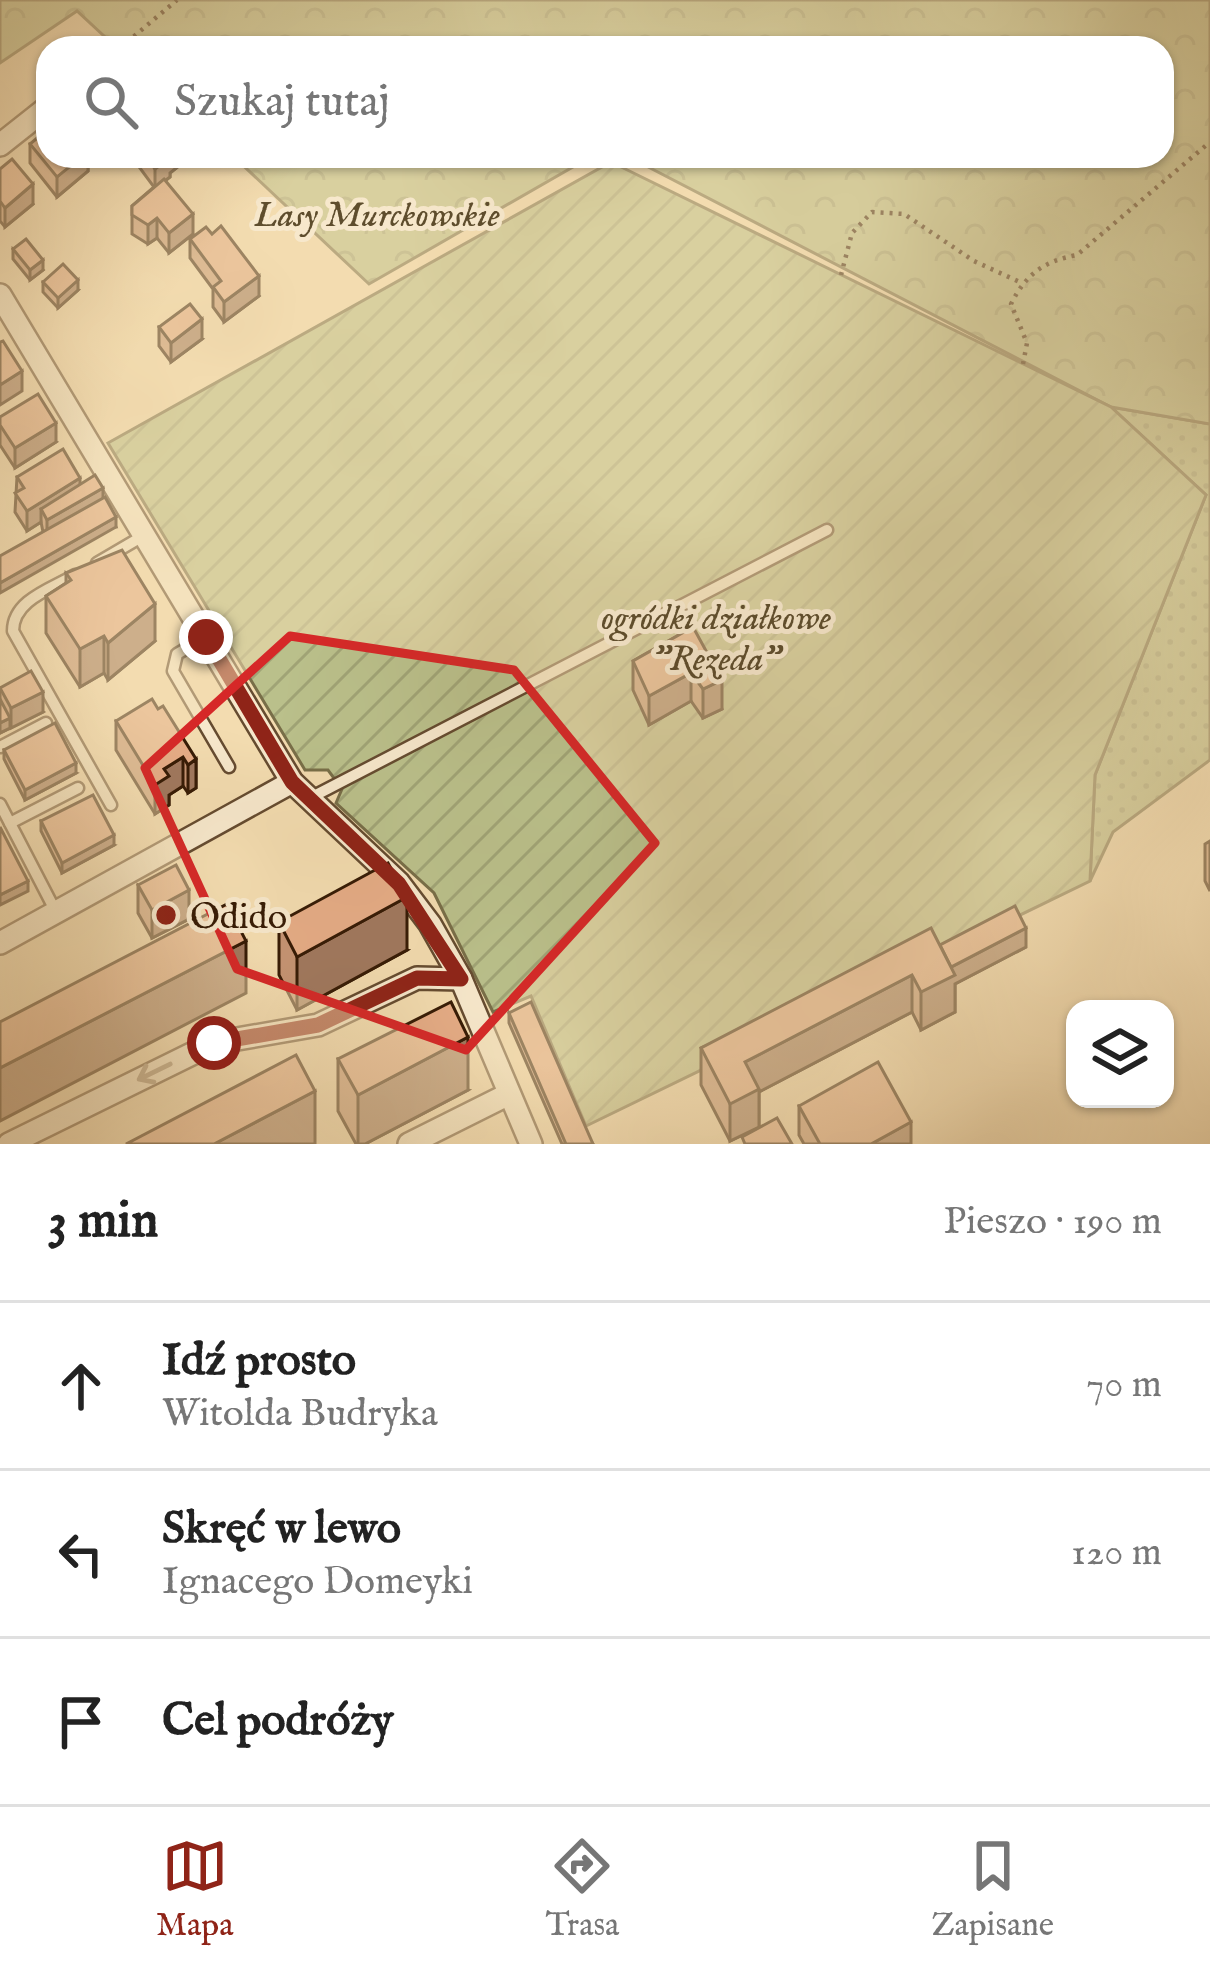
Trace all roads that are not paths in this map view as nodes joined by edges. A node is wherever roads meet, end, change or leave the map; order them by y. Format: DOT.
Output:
graph roads {
  1 [pos="36,116"];
  2 [pos="0,145"];
  3 [pos="0,295"];
  4 [pos="827,530"];
  5 [pos="146,534"];
  6 [pos="206,637"];
  7 [pos="46,722"];
  8 [pos="0,747"];
  9 [pos="230,767"];
  10 [pos="292,782"];
  11 [pos="78,788"];
  12 [pos="312,797"];
  13 [pos="0,804"];
  14 [pos="111,805"];
  15 [pos="10,823"];
  16 [pos="56,912"];
  17 [pos="0,943"];
  18 [pos="461,979"];
  19 [pos="509,1094"];
  20 [pos="10,1144"];
  21 [pos="409,1144"];
  22 [pos="531,1144"];
  1 -- 2 [label="street"];
  3 -- 5 [label="street"];
  4 -- 12 [label="lane"];
  5 -- 6 [label="street"];
  5 -- 14 [label="lane"];
  6 -- 9 [label="lane"];
  6 -- 10 [label="street"];
  7 -- 8 [label="lane"];
  10 -- 12 [label="street"];
  10 -- 16 [label="street"];
  11 -- 15 [label="lane"];
  12 -- 18 [label="street"];
  13 -- 15 [label="lane"];
  15 -- 16 [label="lane"];
  16 -- 17 [label="street"];
  18 -- 19 [label="street"];
  18 -- 20 [label="street, one-way"];
  19 -- 21 [label="street"];
  19 -- 22 [label="street"];
}
